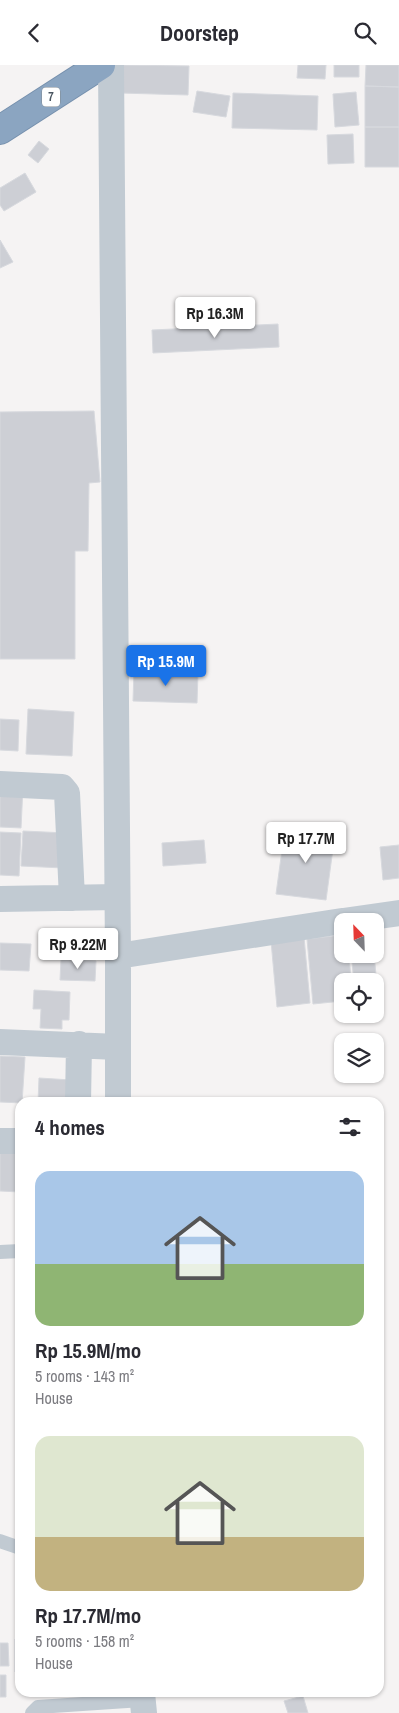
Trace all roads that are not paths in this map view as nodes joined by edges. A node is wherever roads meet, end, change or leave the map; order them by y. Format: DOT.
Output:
graph roads {
  1 [pos="101,65"];
  2 [pos="111,65"];
  3 [pos="0,130"];
  4 [pos="0,784"];
  5 [pos="117,897"];
  6 [pos="72,898"];
  7 [pos="0,899"];
  8 [pos="399,913"];
  9 [pos="384,915"];
  10 [pos="334,922"];
  11 [pos="118,956"];
  12 [pos="0,1042"];
  13 [pos="79,1044"];
  14 [pos="118,1047"];
  15 [pos="78,1097"];
  16 [pos="118,1097"];
  17 [pos="0,1141"];
  18 [pos="15,1141"];
  19 [pos="15,1251"];
  20 [pos="0,1252"];
  21 [pos="0,1541"];
  22 [pos="15,1546"];
  23 [pos="142,1702"];
  24 [pos="32,1713"];
  1 -- 3 [label="highway, 7"];
  2 -- 5 [label="street"];
  4 -- 6 [label="street"];
  5 -- 6 [label="street"];
  5 -- 11 [label="street"];
  6 -- 7 [label="street"];
  8 -- 9 [label="street"];
  10 -- 11 [label="street"];
  11 -- 14 [label="street"];
  12 -- 13 [label="street"];
  13 -- 14 [label="street"];
  13 -- 15 [label="street"];
  14 -- 16 [label="street"];
  17 -- 18 [label="street"];
  19 -- 20 [label="lane"];
  21 -- 22 [label="lane"];
  23 -- 24 [label="lane"];
}
